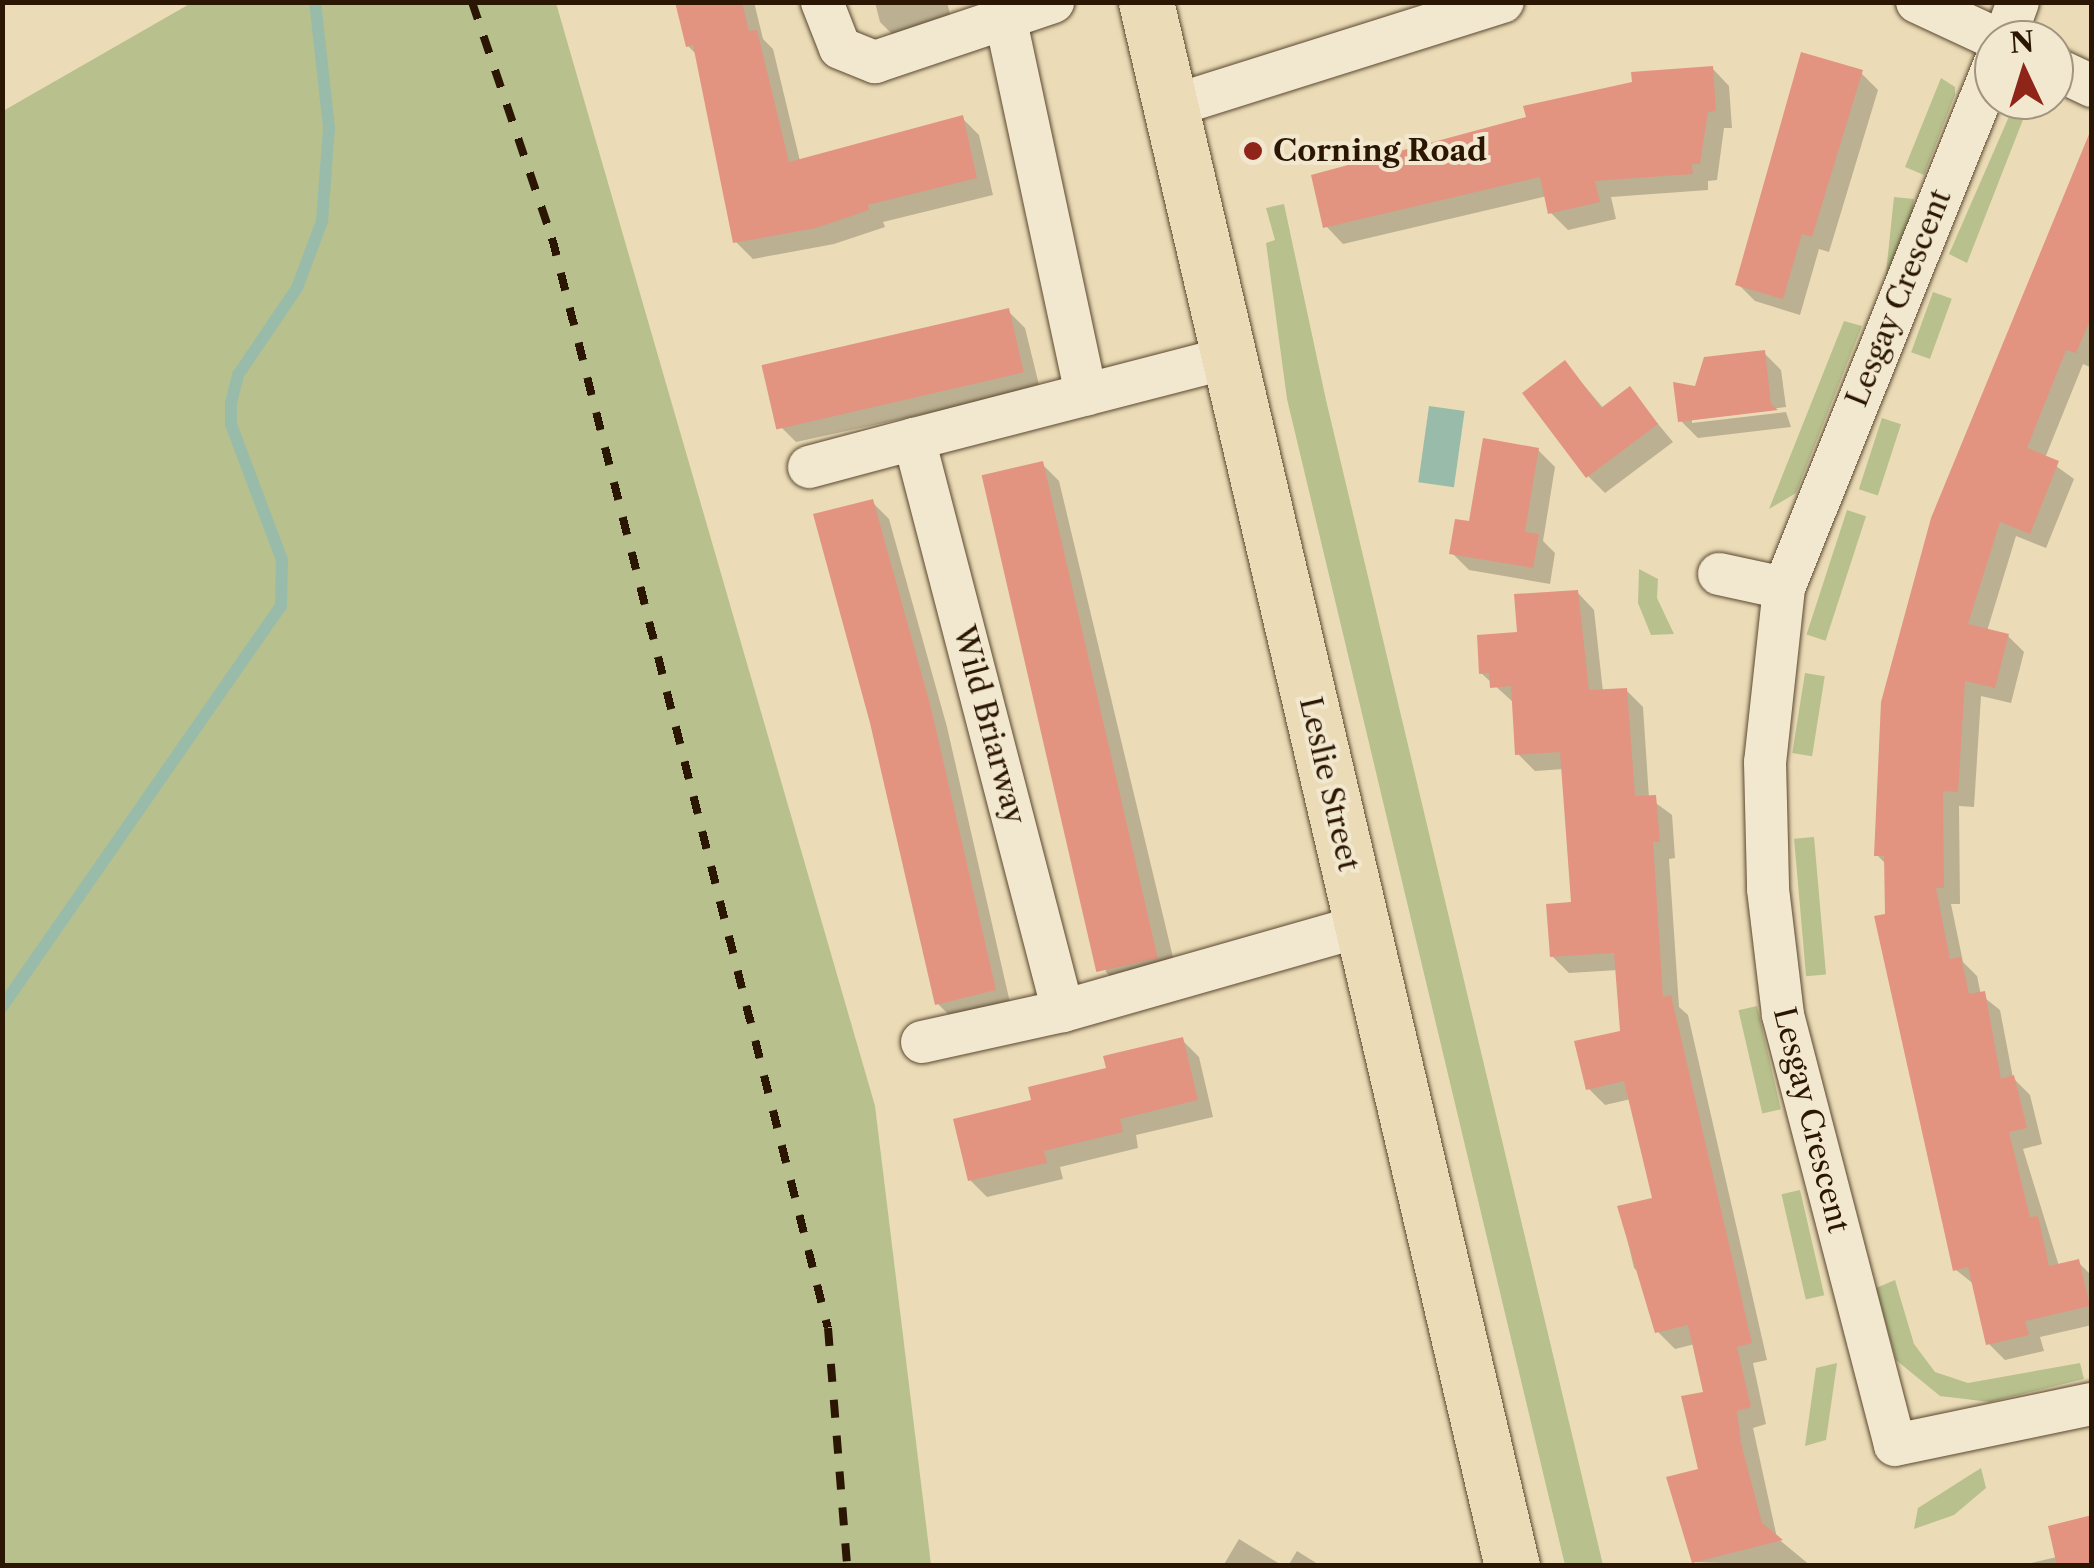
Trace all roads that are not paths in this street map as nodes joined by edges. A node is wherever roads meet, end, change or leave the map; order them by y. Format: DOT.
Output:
graph roads {
  1 [pos="822,2"];
  2 [pos="1052,2"];
  3 [pos="1146,2"];
  4 [pos="1503,2"];
  5 [pos="1917,2"];
  6 [pos="1006,21"];
  7 [pos="1974,27"];
  8 [pos="1168,107"];
  9 [pos="1974,116"];
  10 [pos="1230,357"];
  11 [pos="1086,395"];
  12 [pos="914,440"];
  13 [pos="810,467"];
  14 [pos="1718,574"];
  15 [pos="1784,588"];
  16 [pos="1362,926"];
  17 [pos="1063,1010"];
  18 [pos="922,1042"];
  19 [pos="2092,1404"];
  20 [pos="1512,1566"];
  1 -- 6 [label="street"];
  2 -- 6 [label="street"];
  3 -- 8 [label="main road, Leslie Street"];
  4 -- 8 [label="street"];
  5 -- 7 [label="street"];
  6 -- 11 [label="street"];
  8 -- 10 [label="main road, Leslie Street"];
  9 -- 15 [label="street, Lesgay Crescent"];
  10 -- 11 [label="street"];
  10 -- 16 [label="main road, Leslie Street"];
  11 -- 12 [label="street"];
  12 -- 13 [label="street"];
  12 -- 17 [label="street, Wild Briarway"];
  14 -- 15 [label="street"];
  15 -- 19 [label="street, Lesgay Crescent"];
  16 -- 17 [label="street"];
  16 -- 20 [label="main road, Leslie Street"];
  17 -- 18 [label="street"];
}
